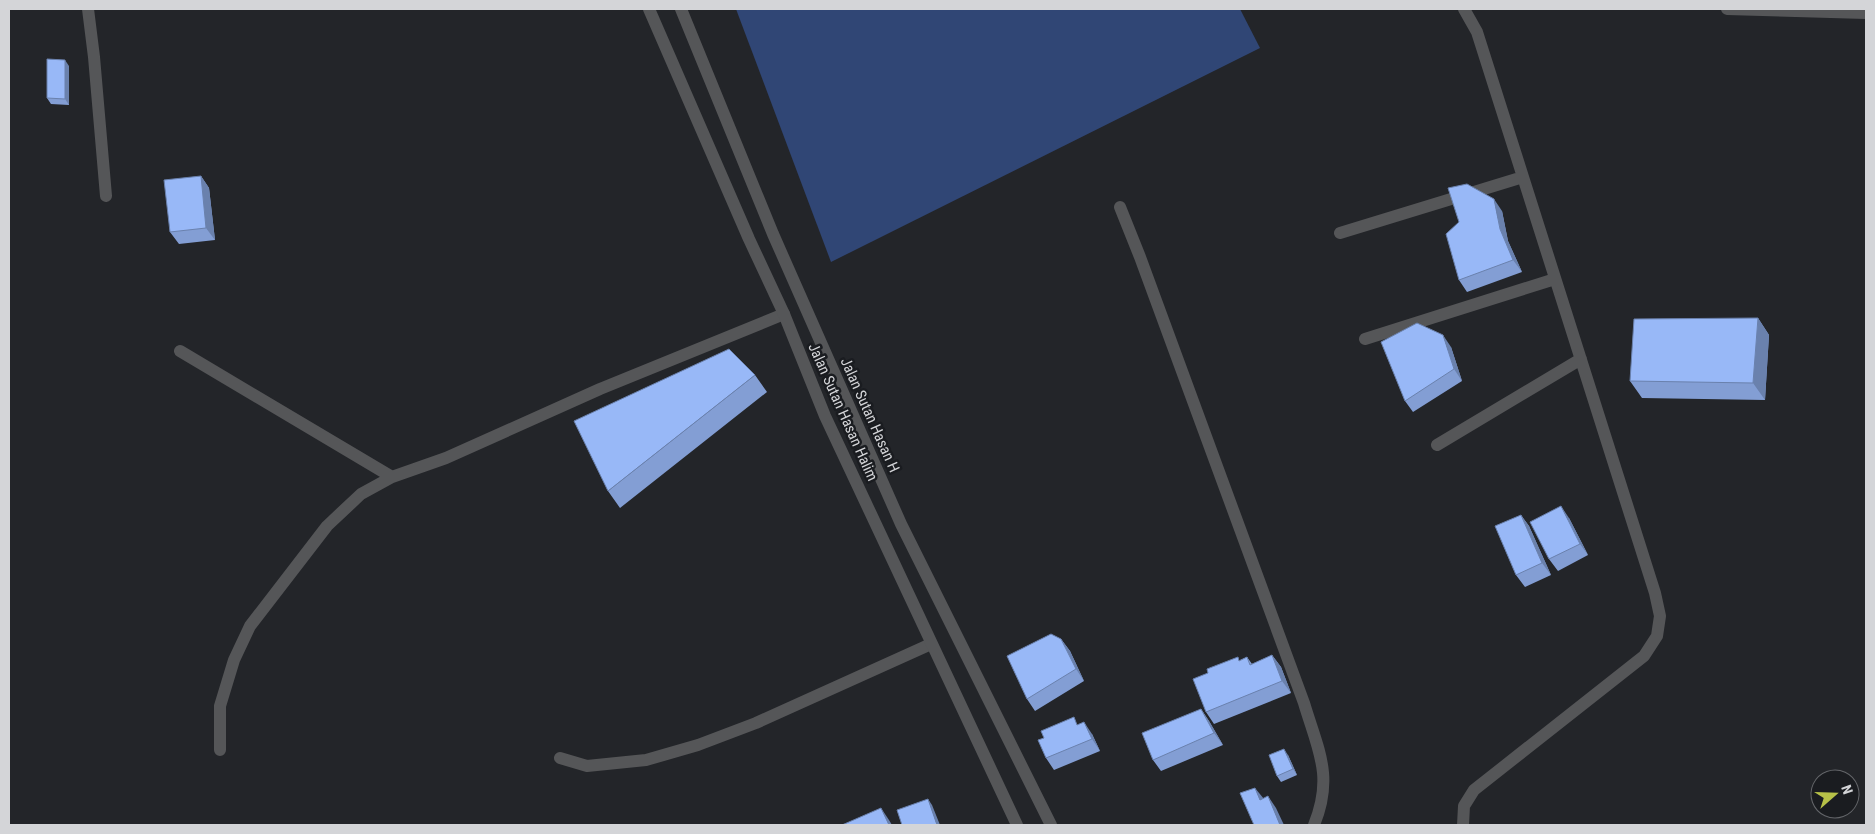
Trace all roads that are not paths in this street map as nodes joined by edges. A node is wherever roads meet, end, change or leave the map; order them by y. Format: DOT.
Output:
graph roads {
  1 [pos="88,9"];
  2 [pos="649,9"];
  3 [pos="681,9"];
  4 [pos="1464,9"];
  5 [pos="1728,9"];
  6 [pos="1866,13"];
  7 [pos="1523,177"];
  8 [pos="106,196"];
  9 [pos="1120,207"];
  10 [pos="1340,233"];
  11 [pos="1555,279"];
  12 [pos="784,314"];
  13 [pos="1365,339"];
  14 [pos="180,351"];
  15 [pos="1581,359"];
  16 [pos="1437,445"];
  17 [pos="392,477"];
  18 [pos="931,644"];
  19 [pos="220,750"];
  20 [pos="560,758"];
  21 [pos="1017,825"];
  22 [pos="1051,825"];
  23 [pos="1314,825"];
  24 [pos="1463,825"];
  1 -- 8 [label="street"];
  2 -- 12 [label="street, Jalan Sutan Hasan Halim"];
  3 -- 22 [label="street, Jalan Sutan Hasan H"];
  4 -- 7 [label="street"];
  5 -- 6 [label="street"];
  7 -- 10 [label="street"];
  7 -- 11 [label="street"];
  9 -- 23 [label="street"];
  11 -- 13 [label="street"];
  11 -- 15 [label="street"];
  12 -- 17 [label="street"];
  12 -- 18 [label="street, Jalan Sutan Hasan Halim"];
  14 -- 17 [label="street"];
  15 -- 16 [label="street"];
  15 -- 24 [label="street"];
  17 -- 19 [label="street"];
  18 -- 20 [label="street"];
  18 -- 21 [label="street, Jalan Sutan Hasan Halim"];
}
